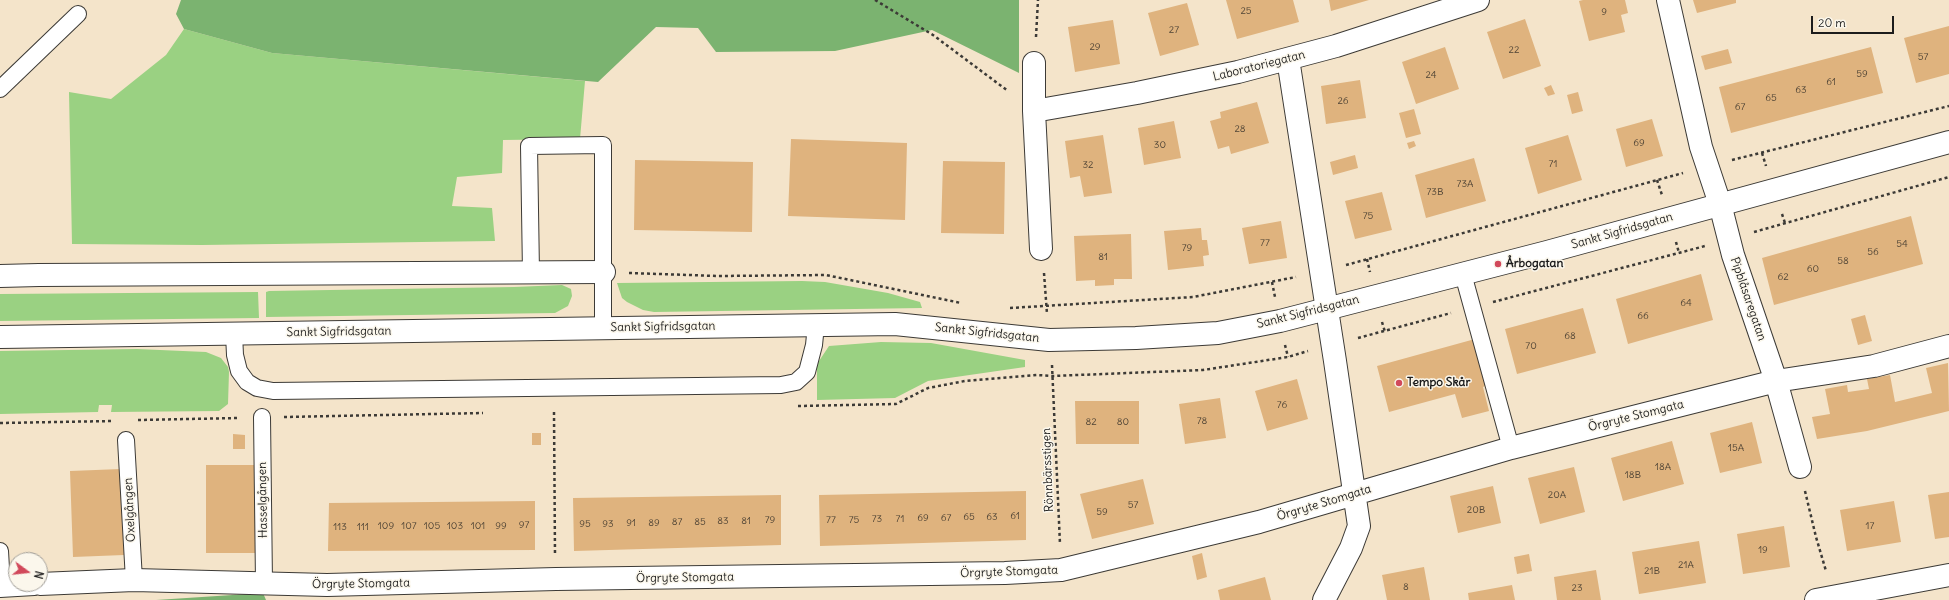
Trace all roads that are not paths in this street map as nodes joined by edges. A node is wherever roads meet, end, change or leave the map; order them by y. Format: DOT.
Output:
graph roads {
  1 [pos="1478,0"];
  2 [pos="1668,0"];
  3 [pos="78,14"];
  4 [pos="1288,59"];
  5 [pos="1034,63"];
  6 [pos="0,89"];
  7 [pos="1034,111"];
  8 [pos="1949,142"];
  9 [pos="1720,204"];
  10 [pos="1042,249"];
  11 [pos="604,272"];
  12 [pos="531,273"];
  13 [pos="1463,274"];
  14 [pos="0,276"];
  15 [pos="1327,308"];
  16 [pos="816,325"];
  17 [pos="603,328"];
  18 [pos="234,334"];
  19 [pos="0,337"];
  20 [pos="1949,346"];
  21 [pos="1776,381"];
  22 [pos="262,417"];
  23 [pos="126,440"];
  24 [pos="1511,448"];
  25 [pos="1800,467"];
  26 [pos="1355,495"];
  27 [pos="0,551"];
  28 [pos="1949,575"];
  29 [pos="134,580"];
  30 [pos="48,584"];
  31 [pos="264,584"];
  32 [pos="1,586"];
  33 [pos="327,592"];
  34 [pos="1827,599"];
  35 [pos="1324,600"];
  1 -- 4 [label="street, Laboratoriegatan"];
  2 -- 9 [label="street, Pipblåsaregatan"];
  3 -- 6 [label="lane"];
  4 -- 7 [label="street, Laboratoriegatan"];
  4 -- 15 [label="street"];
  5 -- 7 [label="street"];
  7 -- 10 [label="street"];
  8 -- 9 [label="street, Sankt Sigfridsgatan"];
  9 -- 13 [label="street, Sankt Sigfridsgatan"];
  9 -- 21 [label="street, Pipblåsaregatan"];
  11 -- 12 [label="street"];
  11 -- 12 [label="lane"];
  11 -- 17 [label="lane"];
  12 -- 14 [label="street"];
  13 -- 15 [label="street, Sankt Sigfridsgatan"];
  13 -- 24 [label="lane"];
  15 -- 16 [label="street, Sankt Sigfridsgatan"];
  15 -- 26 [label="street"];
  16 -- 17 [label="street, Sankt Sigfridsgatan"];
  16 -- 18 [label="lane"];
  17 -- 18 [label="street, Sankt Sigfridsgatan"];
  18 -- 19 [label="street, Sankt Sigfridsgatan"];
  20 -- 21 [label="street, Örgryte Stomgata"];
  21 -- 24 [label="street, Örgryte Stomgata"];
  21 -- 25 [label="street, Pipblåsaregatan"];
  22 -- 31 [label="lane, Hasselgången"];
  23 -- 29 [label="lane, Oxelgången"];
  24 -- 26 [label="street, Örgryte Stomgata"];
  26 -- 33 [label="street, Örgryte Stomgata"];
  26 -- 35 [label="street"];
  27 -- 32 [label="lane"];
  28 -- 34 [label="street"];
  29 -- 30 [label="street, Örgryte Stomgata"];
  29 -- 31 [label="street, Örgryte Stomgata"];
  31 -- 33 [label="street, Örgryte Stomgata"];
}
